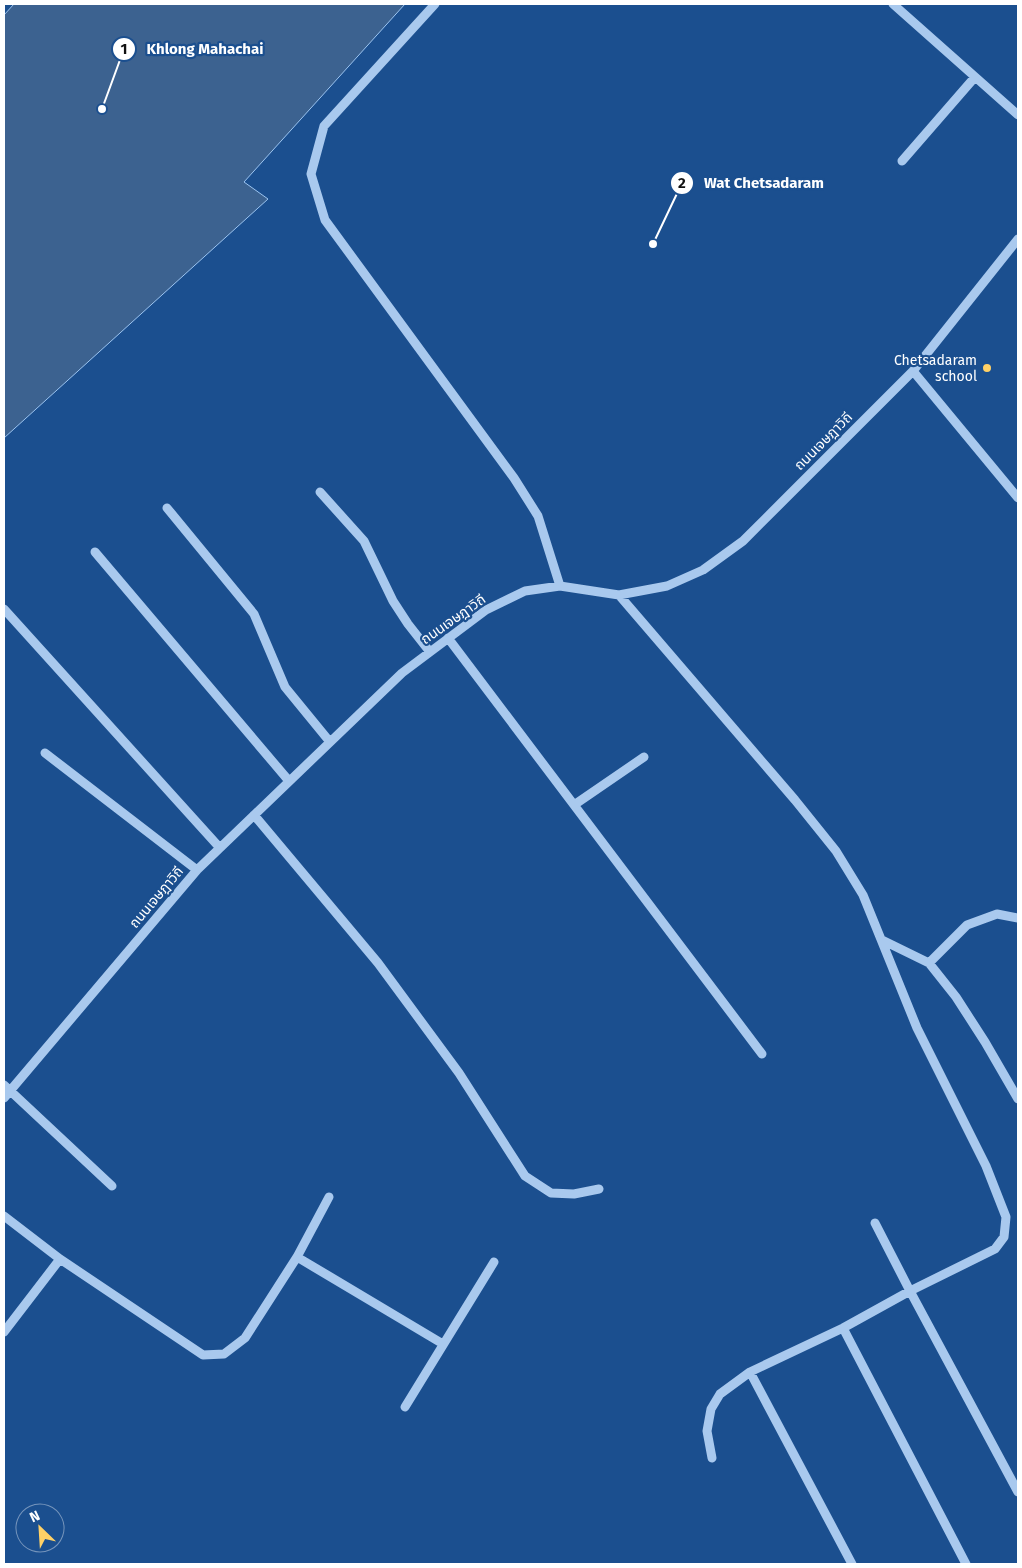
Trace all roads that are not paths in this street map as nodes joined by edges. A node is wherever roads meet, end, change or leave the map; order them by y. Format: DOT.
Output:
graph roads {
  1 [pos="435,4"];
  2 [pos="892,4"];
  3 [pos="975,77"];
  4 [pos="1018,115"];
  5 [pos="902,161"];
  6 [pos="1018,240"];
  7 [pos="914,371"];
  8 [pos="320,492"];
  9 [pos="1018,498"];
  10 [pos="167,508"];
  11 [pos="95,552"];
  12 [pos="560,586"];
  13 [pos="619,595"];
  14 [pos="4,609"];
  15 [pos="448,638"];
  16 [pos="430,652"];
  17 [pos="330,742"];
  18 [pos="45,752"];
  19 [pos="644,757"];
  20 [pos="289,781"];
  21 [pos="574,805"];
  22 [pos="254,815"];
  23 [pos="220,848"];
  24 [pos="197,870"];
  25 [pos="1018,918"];
  26 [pos="882,940"];
  27 [pos="929,963"];
  28 [pos="762,1054"];
  29 [pos="7,1088"];
  30 [pos="4,1098"];
  31 [pos="1018,1099"];
  32 [pos="112,1186"];
  33 [pos="599,1189"];
  34 [pos="329,1198"];
  35 [pos="4,1216"];
  36 [pos="875,1223"];
  37 [pos="297,1257"];
  38 [pos="60,1259"];
  39 [pos="494,1262"];
  40 [pos="910,1292"];
  41 [pos="843,1328"];
  42 [pos="4,1332"];
  43 [pos="443,1344"];
  44 [pos="750,1372"];
  45 [pos="404,1407"];
  46 [pos="712,1458"];
  47 [pos="1018,1492"];
  48 [pos="852,1564"];
  49 [pos="966,1564"];
  1 -- 12 [label="street"];
  2 -- 3 [label="street"];
  3 -- 4 [label="street"];
  3 -- 5 [label="street"];
  6 -- 7 [label="street, ถนนเจษฎาวิถี"];
  7 -- 9 [label="street"];
  7 -- 13 [label="street, ถนนเจษฎาวิถี"];
  8 -- 16 [label="street"];
  10 -- 17 [label="street"];
  11 -- 20 [label="street"];
  12 -- 13 [label="street, ถนนเจษฎาวิถี"];
  12 -- 15 [label="street, ถนนเจษฎาวิถี"];
  13 -- 26 [label="street"];
  14 -- 23 [label="street"];
  15 -- 16 [label="street, ถนนเจษฎาวิถี"];
  15 -- 21 [label="street"];
  16 -- 17 [label="street, ถนนเจษฎาวิถี"];
  17 -- 20 [label="street, ถนนเจษฎาวิถี"];
  18 -- 24 [label="street"];
  19 -- 21 [label="street"];
  20 -- 22 [label="street, ถนนเจษฎาวิถี"];
  21 -- 28 [label="street"];
  22 -- 23 [label="street, ถนนเจษฎาวิถี"];
  22 -- 33 [label="street"];
  23 -- 24 [label="street, ถนนเจษฎาวิถี"];
  24 -- 29 [label="street, ถนนเจษฎาวิถี"];
  25 -- 27 [label="street"];
  26 -- 27 [label="street"];
  26 -- 40 [label="street"];
  27 -- 31 [label="street"];
  29 -- 30 [label="street, ถนนเจษฎาวิถี"];
  29 -- 32 [label="street"];
  34 -- 37 [label="street"];
  35 -- 38 [label="street"];
  36 -- 40 [label="street"];
  37 -- 38 [label="street"];
  37 -- 43 [label="street"];
  38 -- 42 [label="street"];
  39 -- 43 [label="street"];
  40 -- 41 [label="street"];
  40 -- 47 [label="street"];
  41 -- 44 [label="street"];
  41 -- 49 [label="street"];
  43 -- 45 [label="street"];
  44 -- 46 [label="street"];
  44 -- 48 [label="street"];
}
